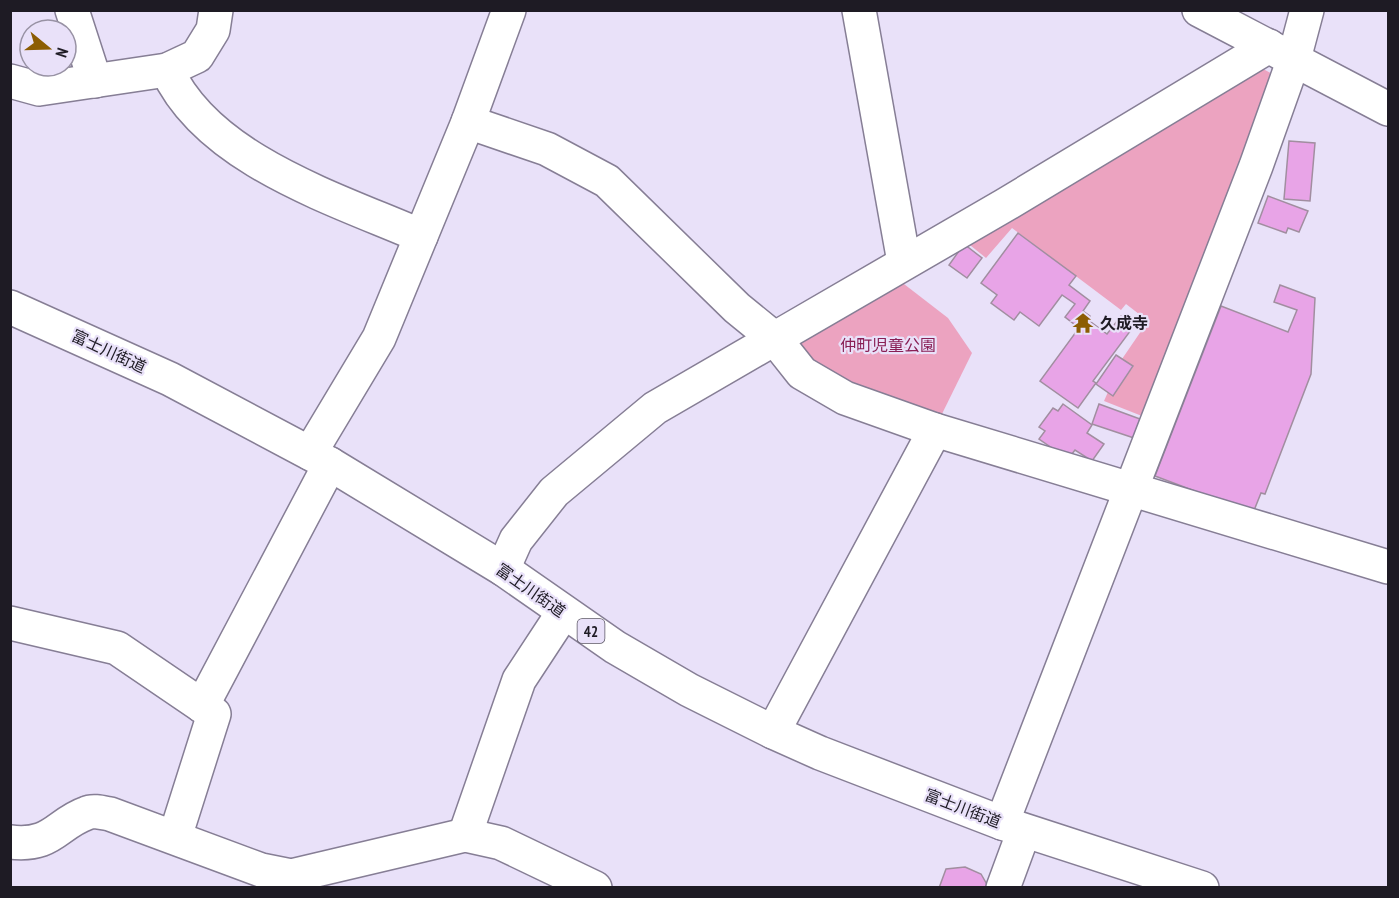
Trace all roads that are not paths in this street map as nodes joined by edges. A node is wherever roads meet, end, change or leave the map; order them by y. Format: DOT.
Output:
graph roads {
  1 [pos="72,10"];
  2 [pos="216,10"];
  3 [pos="509,10"];
  4 [pos="859,10"];
  5 [pos="1199,10"];
  6 [pos="1313,14"];
  7 [pos="1282,53"];
  8 [pos="167,70"];
  9 [pos="10,81"];
  10 [pos="95,81"];
  11 [pos="1389,110"];
  12 [pos="468,122"];
  13 [pos="421,236"];
  14 [pos="904,262"];
  15 [pos="10,307"];
  16 [pos="775,339"];
  17 [pos="935,430"];
  18 [pos="320,459"];
  19 [pos="1130,487"];
  20 [pos="1389,567"];
  21 [pos="503,569"];
  22 [pos="563,613"];
  23 [pos="10,623"];
  24 [pos="202,706"];
  25 [pos="773,732"];
  26 [pos="1013,827"];
  27 [pos="465,835"];
  28 [pos="175,837"];
  29 [pos="10,842"];
  30 [pos="324,878"];
  31 [pos="595,888"];
  32 [pos="1003,888"];
  33 [pos="1202,888"];
  1 -- 10 [label="street"];
  2 -- 8 [label="street"];
  3 -- 12 [label="street"];
  4 -- 14 [label="street"];
  5 -- 7 [label="street"];
  6 -- 7 [label="street"];
  7 -- 11 [label="street"];
  7 -- 14 [label="street"];
  7 -- 19 [label="street"];
  8 -- 10 [label="street"];
  8 -- 13 [label="street"];
  9 -- 10 [label="street"];
  12 -- 13 [label="street"];
  12 -- 16 [label="street"];
  13 -- 18 [label="street"];
  14 -- 16 [label="street"];
  15 -- 18 [label="street, 富士川街道 / 42"];
  16 -- 17 [label="street"];
  16 -- 21 [label="street"];
  17 -- 19 [label="street"];
  17 -- 25 [label="street"];
  18 -- 21 [label="street, 富士川街道 / 42"];
  18 -- 24 [label="street"];
  19 -- 20 [label="street"];
  19 -- 26 [label="street"];
  21 -- 22 [label="street, 富士川街道 / 42"];
  22 -- 25 [label="street, 富士川街道 / 42"];
  22 -- 27 [label="street"];
  23 -- 24 [label="street"];
  24 -- 28 [label="street"];
  25 -- 26 [label="street, 富士川街道 / 42"];
  26 -- 32 [label="street"];
  26 -- 33 [label="street, 富士川街道 / 42"];
  27 -- 30 [label="street"];
  27 -- 31 [label="street"];
  28 -- 29 [label="street"];
  28 -- 30 [label="street"];
}
